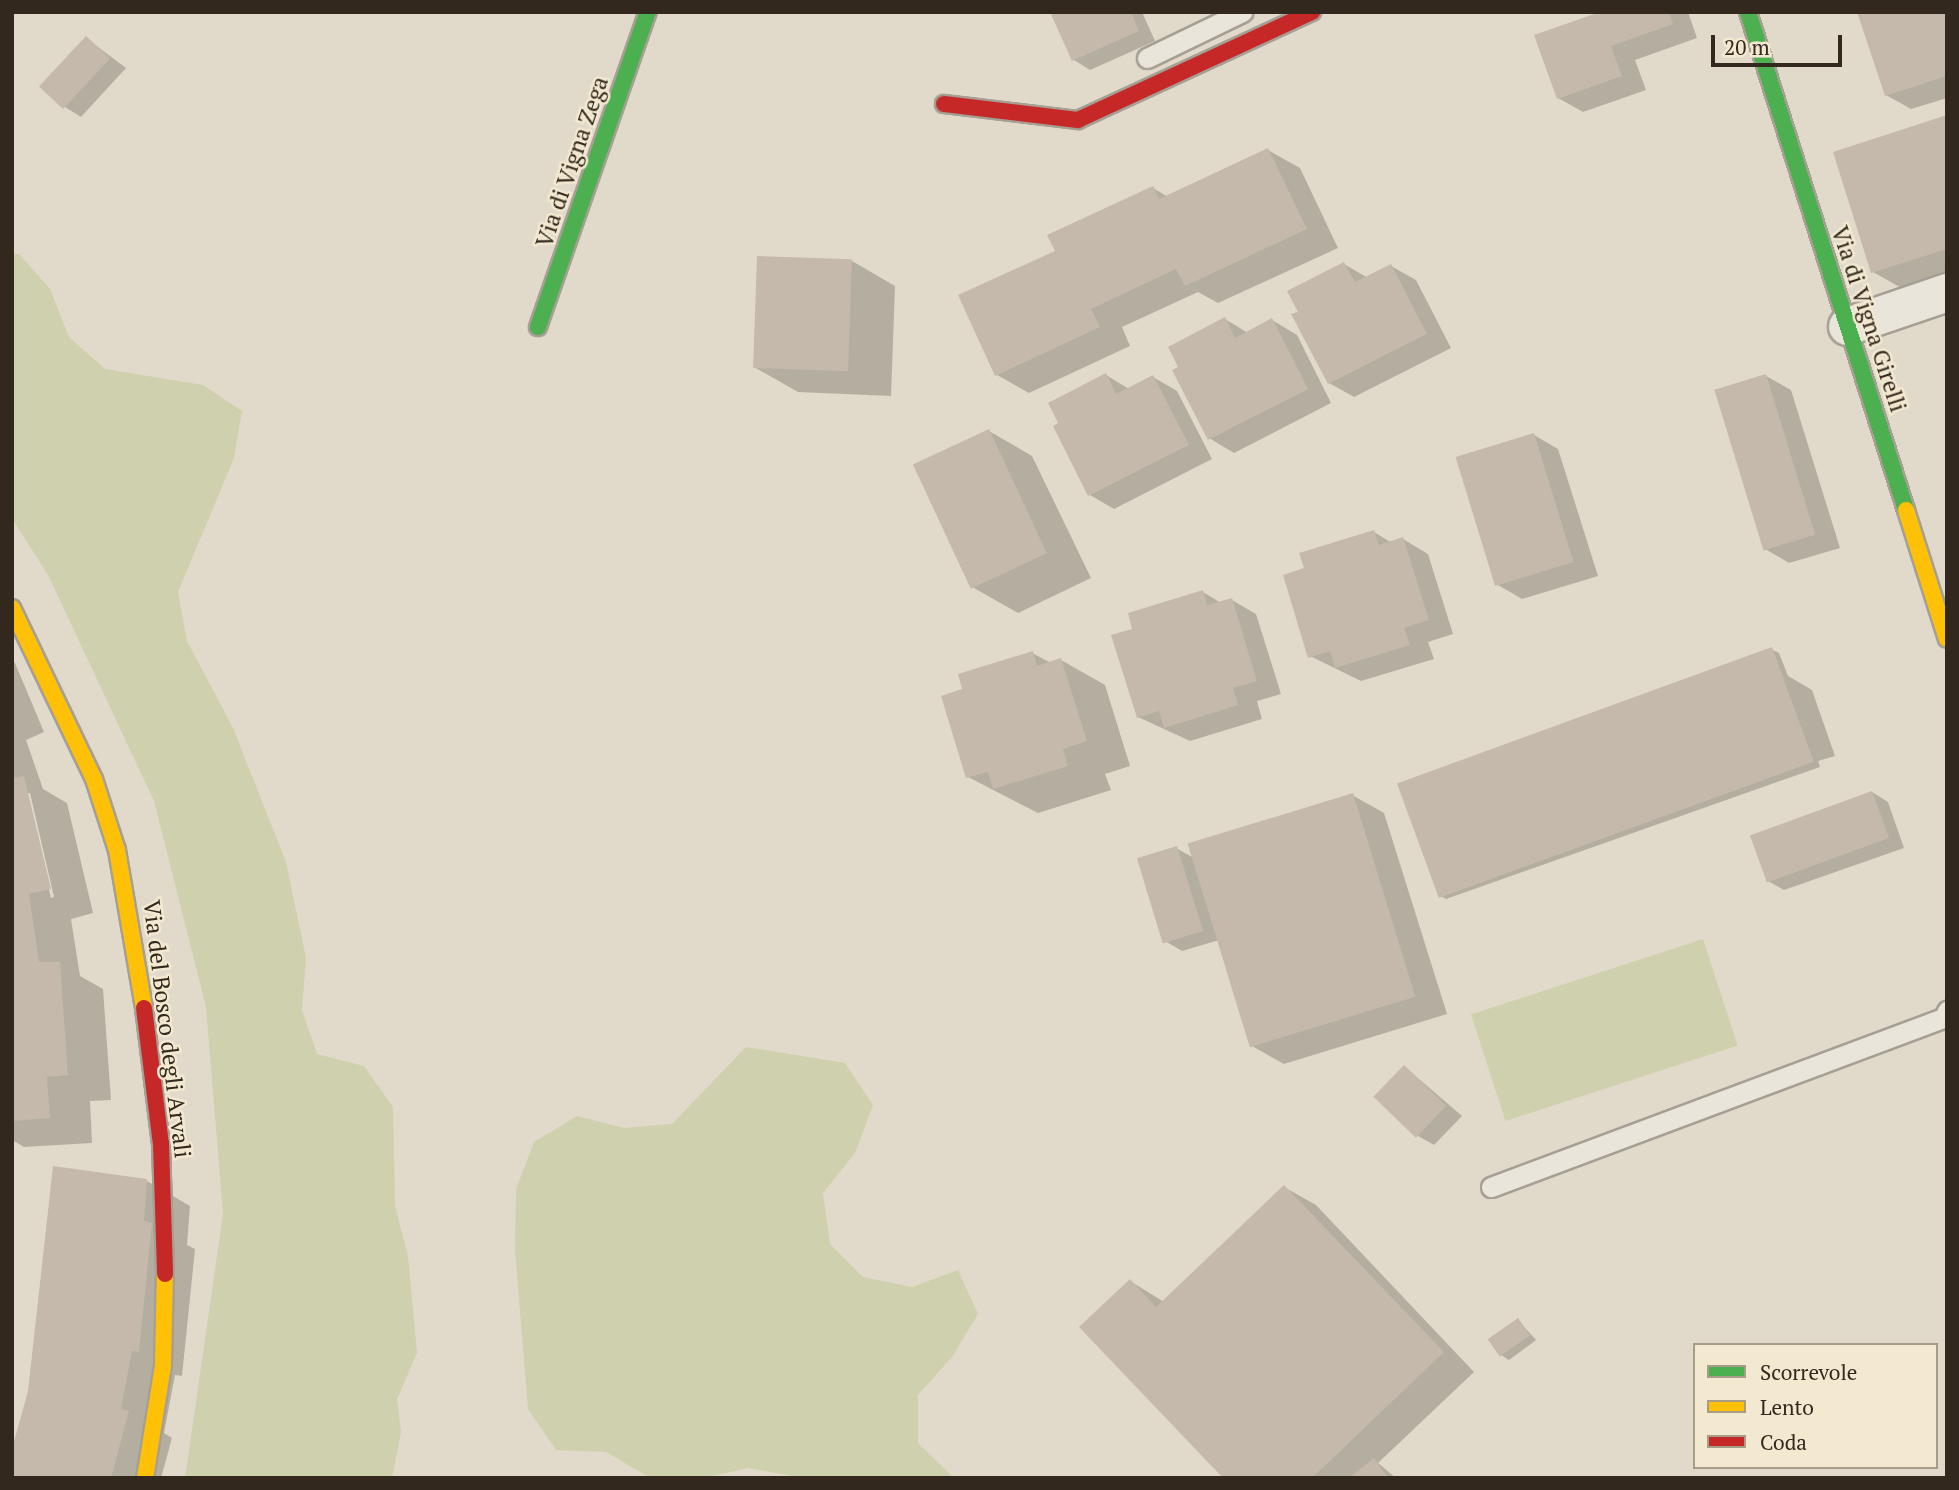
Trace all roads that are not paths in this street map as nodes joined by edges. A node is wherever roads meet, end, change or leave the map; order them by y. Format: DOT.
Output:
graph roads {
  1 [pos="648,12"];
  2 [pos="1242,12"];
  3 [pos="1312,12"];
  4 [pos="1748,12"];
  5 [pos="1147,58"];
  6 [pos="944,104"];
  7 [pos="1947,292"];
  8 [pos="1847,326"];
  9 [pos="538,327"];
  10 [pos="12,608"];
  11 [pos="1947,639"];
  12 [pos="1947,1011"];
  13 [pos="1491,1187"];
  14 [pos="145,1478"];
  1 -- 9 [label="street, Via di Vigna Zega"];
  2 -- 5 [label="lane"];
  3 -- 6 [label="street"];
  4 -- 8 [label="street, Via di Vigna Girelli"];
  7 -- 8 [label="street"];
  8 -- 11 [label="street, Via di Vigna Girelli"];
  10 -- 14 [label="street, Via del Bosco degli Arvali"];
  12 -- 13 [label="lane"];
}
